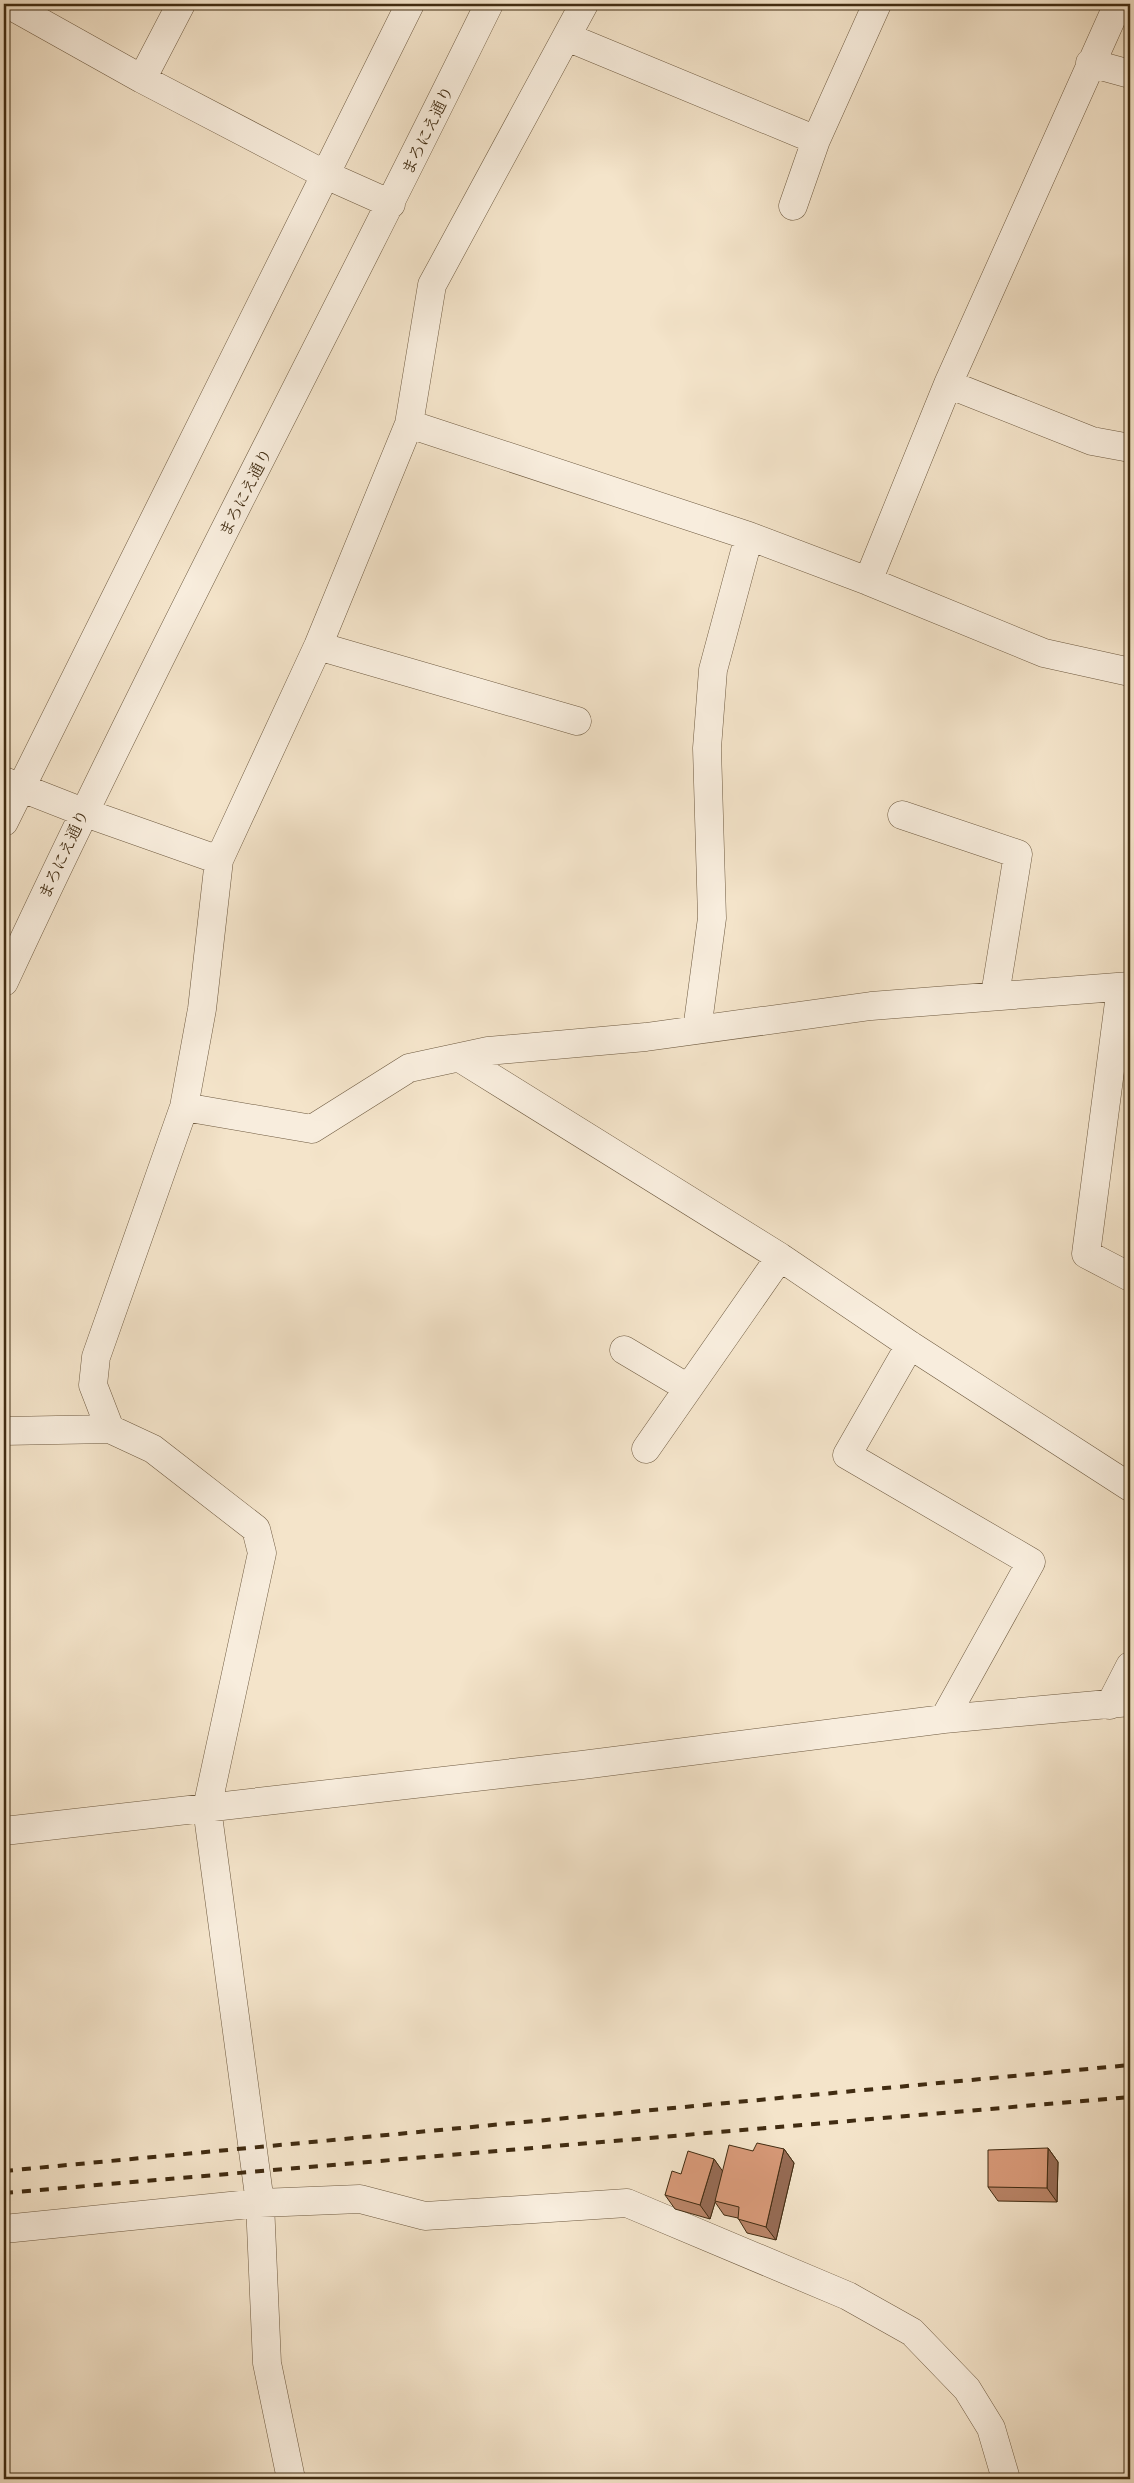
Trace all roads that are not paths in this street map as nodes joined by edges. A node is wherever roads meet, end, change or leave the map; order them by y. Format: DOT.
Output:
graph roads {
  1 [pos="8,4"];
  2 [pos="181,4"];
  3 [pos="410,4"];
  4 [pos="489,4"];
  5 [pos="584,4"];
  6 [pos="877,4"];
  7 [pos="1118,4"];
  8 [pos="567,37"];
  9 [pos="1090,63"];
  10 [pos="1130,74"];
  11 [pos="142,79"];
  12 [pos="816,140"];
  13 [pos="326,175"];
  14 [pos="391,204"];
  15 [pos="793,206"];
  16 [pos="948,384"];
  17 [pos="409,424"];
  18 [pos="1130,448"];
  19 [pos="749,536"];
  20 [pos="868,581"];
  21 [pos="318,646"];
  22 [pos="1130,672"];
  23 [pos="576,721"];
  24 [pos="12,784"];
  25 [pos="83,812"];
  26 [pos="902,815"];
  27 [pos="4,822"];
  28 [pos="219,860"];
  29 [pos="4,982"];
  30 [pos="1125,986"];
  31 [pos="996,995"];
  32 [pos="697,1030"];
  33 [pos="460,1058"];
  34 [pos="184,1107"];
  35 [pos="780,1257"];
  36 [pos="1130,1277"];
  37 [pos="910,1345"];
  38 [pos="624,1350"];
  39 [pos="688,1388"];
  40 [pos="110,1429"];
  41 [pos="4,1431"];
  42 [pos="646,1449"];
  43 [pos="1130,1487"];
  44 [pos="1130,1666"];
  45 [pos="1120,1703"];
  46 [pos="944,1719"];
  47 [pos="207,1808"];
  48 [pos="4,1831"];
  49 [pos="260,2203"];
  50 [pos="4,2229"];
  51 [pos="291,2479"];
  52 [pos="1006,2479"];
  1 -- 11 [label="street"];
  2 -- 11 [label="street"];
  3 -- 13 [label="street"];
  4 -- 14 [label="street, まろにえ通り"];
  5 -- 8 [label="street"];
  6 -- 12 [label="street"];
  7 -- 9 [label="street"];
  8 -- 12 [label="street"];
  8 -- 17 [label="street"];
  9 -- 10 [label="street"];
  9 -- 16 [label="street"];
  11 -- 13 [label="street"];
  12 -- 15 [label="street"];
  13 -- 14 [label="street"];
  13 -- 24 [label="street"];
  14 -- 25 [label="street, まろにえ通り"];
  16 -- 18 [label="street"];
  16 -- 20 [label="street"];
  17 -- 19 [label="street"];
  17 -- 21 [label="street"];
  19 -- 20 [label="street"];
  19 -- 32 [label="street"];
  20 -- 22 [label="street"];
  21 -- 23 [label="street"];
  21 -- 28 [label="street"];
  24 -- 25 [label="street"];
  24 -- 27 [label="street"];
  25 -- 28 [label="street"];
  25 -- 29 [label="street, まろにえ通り"];
  26 -- 31 [label="street"];
  28 -- 34 [label="street"];
  30 -- 31 [label="street"];
  30 -- 36 [label="street"];
  31 -- 32 [label="street"];
  32 -- 33 [label="street"];
  33 -- 34 [label="street"];
  33 -- 35 [label="street"];
  34 -- 40 [label="street"];
  35 -- 37 [label="street"];
  35 -- 39 [label="street"];
  37 -- 43 [label="street"];
  37 -- 46 [label="street"];
  38 -- 39 [label="street"];
  39 -- 42 [label="street"];
  40 -- 41 [label="street"];
  40 -- 47 [label="street"];
  44 -- 45 [label="street"];
  45 -- 46 [label="street"];
  46 -- 47 [label="street"];
  47 -- 48 [label="street"];
  47 -- 49 [label="street"];
  49 -- 50 [label="street"];
  49 -- 51 [label="street"];
  49 -- 52 [label="street"];
}
